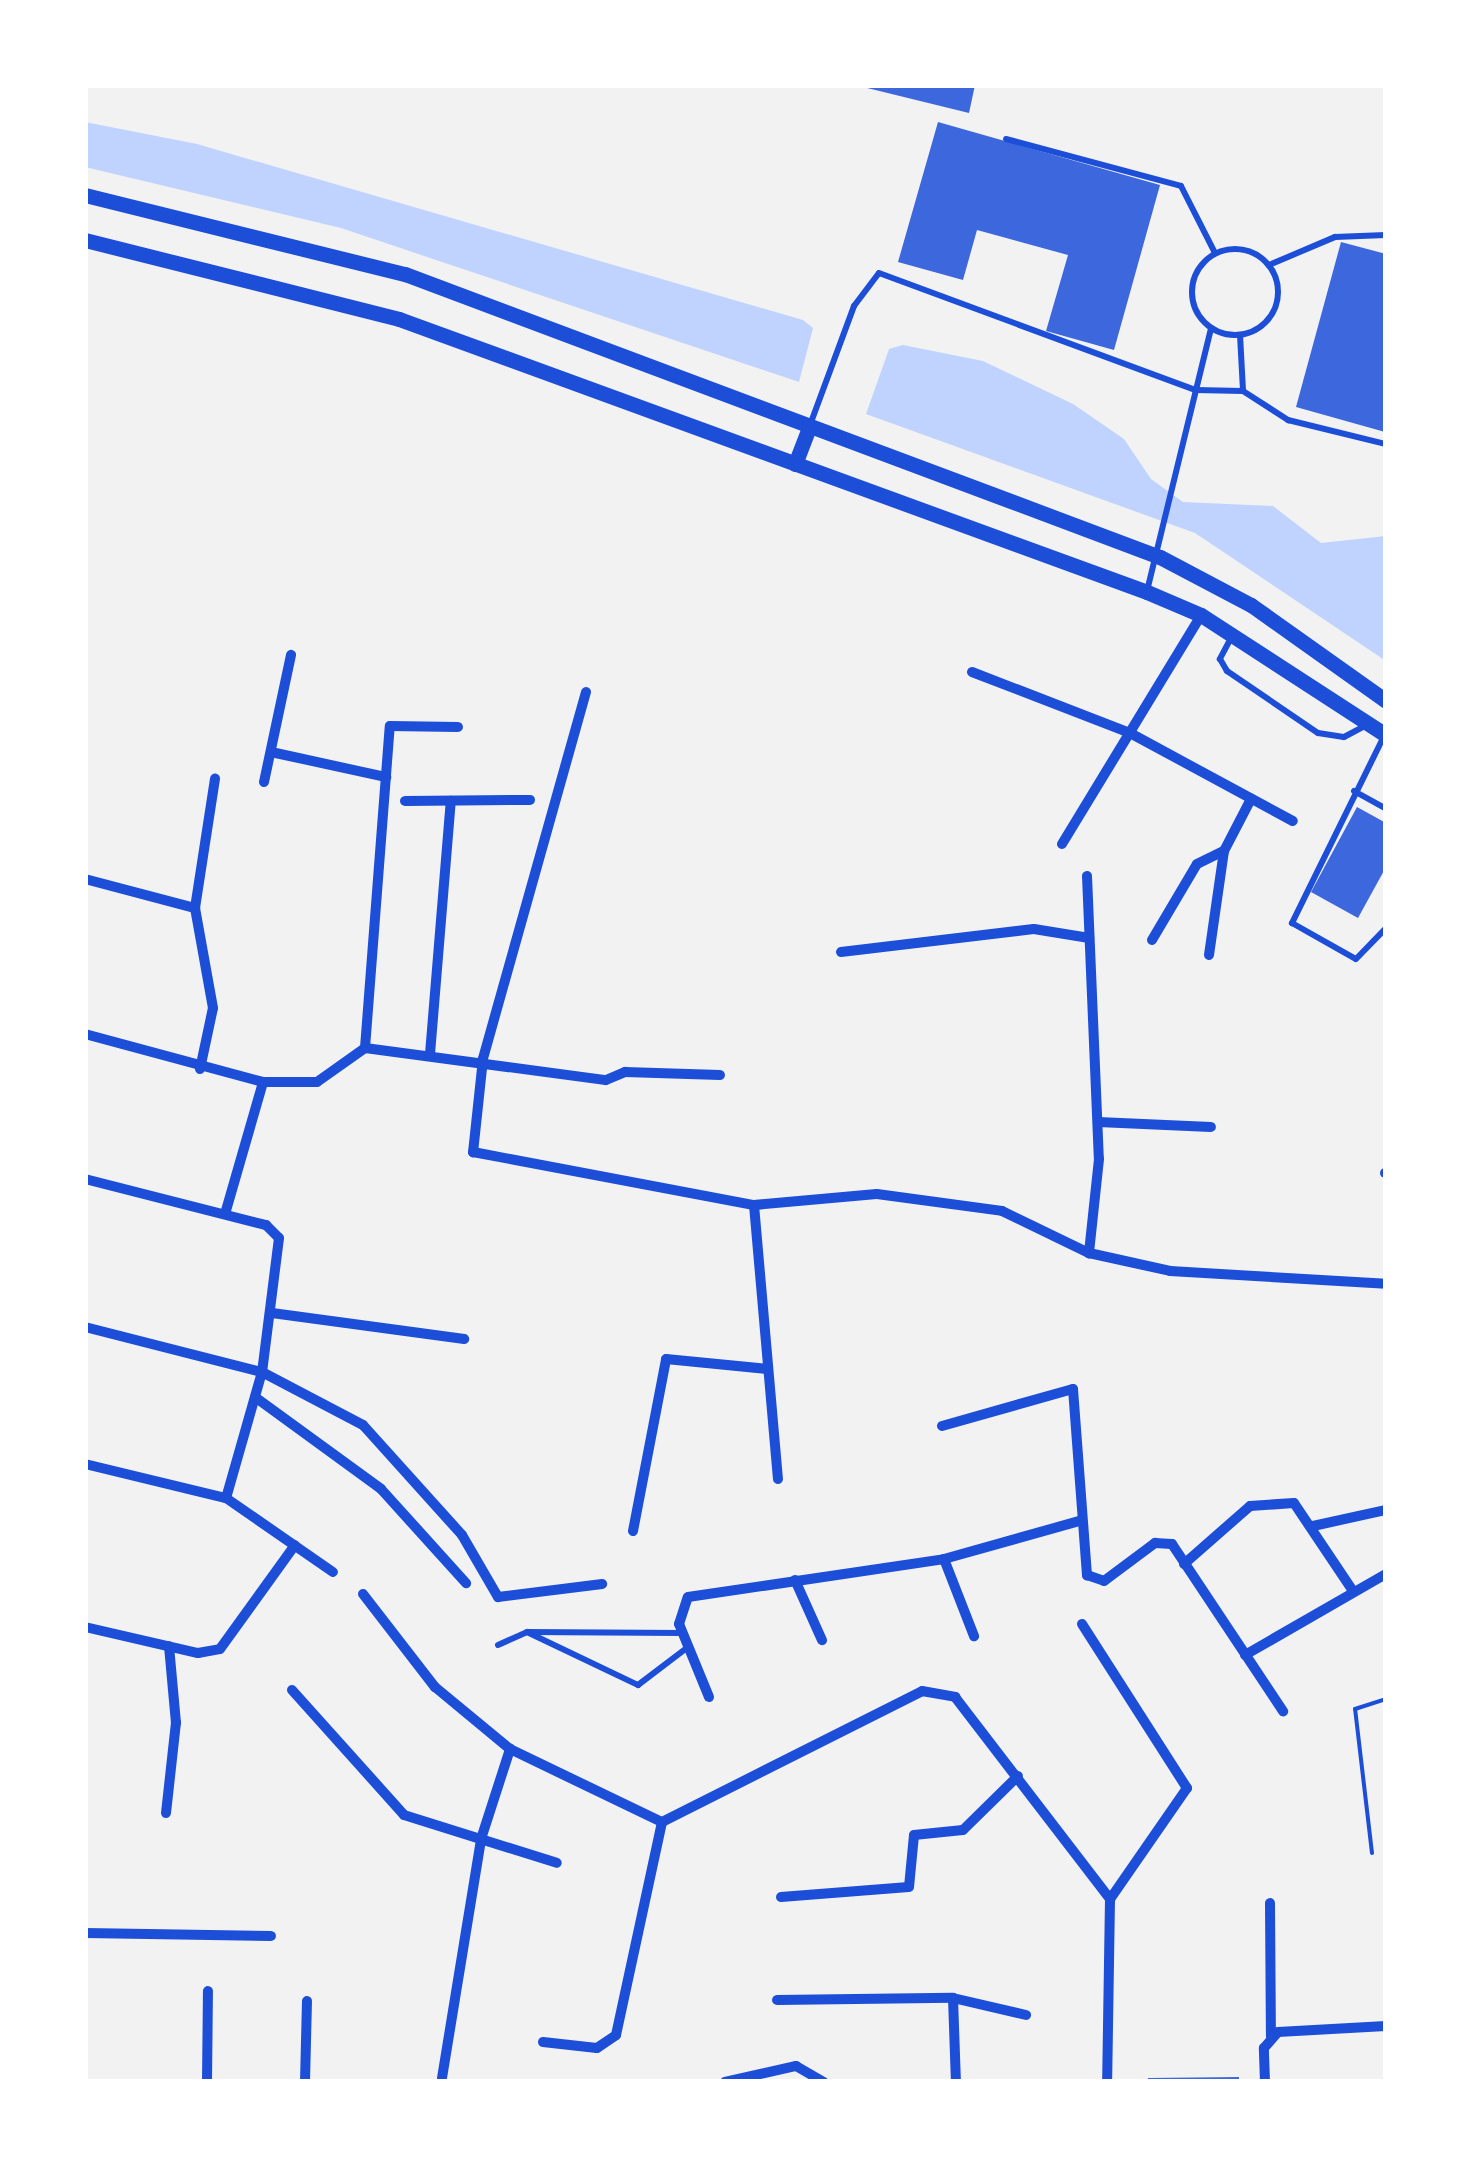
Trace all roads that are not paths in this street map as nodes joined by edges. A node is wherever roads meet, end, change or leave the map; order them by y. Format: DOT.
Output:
graph roads {
  1 [pos="1006,139"];
  2 [pos="85,195"];
  3 [pos="1386,235"];
  4 [pos="85,240"];
  5 [pos="1215,253"];
  6 [pos="1269,265"];
  7 [pos="1211,328"];
  8 [pos="1240,335"];
  9 [pos="1194,390"];
  10 [pos="1243,391"];
  11 [pos="809,428"];
  12 [pos="1386,444"];
  13 [pos="795,464"];
  14 [pos="1160,556"];
  15 [pos="1146,592"];
  16 [pos="1201,615"];
  17 [pos="1232,636"];
  18 [pos="292,655"];
  19 [pos="972,672"];
  20 [pos="586,692"];
  21 [pos="1386,700"];
  22 [pos="1369,724"];
  23 [pos="458,728"];
  24 [pos="1130,733"];
  25 [pos="1385,734"];
  26 [pos="271,752"];
  27 [pos="386,778"];
  28 [pos="215,779"];
  29 [pos="264,782"];
  30 [pos="1354,791"];
  31 [pos="1250,798"];
  32 [pos="530,800"];
  33 [pos="405,801"];
  34 [pos="451,801"];
  35 [pos="1386,809"];
  36 [pos="1293,821"];
  37 [pos="1062,844"];
  38 [pos="1224,851"];
  39 [pos="1087,876"];
  40 [pos="85,879"];
  41 [pos="195,908"];
  42 [pos="1386,928"];
  43 [pos="1089,938"];
  44 [pos="1152,940"];
  45 [pos="841,952"];
  46 [pos="1208,955"];
  47 [pos="85,1034"];
  48 [pos="365,1048"];
  49 [pos="430,1054"];
  50 [pos="483,1059"];
  51 [pos="200,1069"];
  52 [pos="720,1075"];
  53 [pos="262,1082"];
  54 [pos="1098,1122"];
  55 [pos="1211,1127"];
  56 [pos="85,1179"];
  57 [pos="754,1204"];
  58 [pos="224,1214"];
  59 [pos="1090,1252"];
  60 [pos="1386,1284"];
  61 [pos="272,1313"];
  62 [pos="85,1327"];
  63 [pos="464,1339"];
  64 [pos="768,1368"];
  65 [pos="262,1372"];
  66 [pos="255,1397"];
  67 [pos="942,1426"];
  68 [pos="85,1464"];
  69 [pos="778,1479"];
  70 [pos="226,1498"];
  71 [pos="1386,1510"];
  72 [pos="1079,1521"];
  73 [pos="1313,1526"];
  74 [pos="633,1532"];
  75 [pos="294,1546"];
  76 [pos="944,1559"];
  77 [pos="1184,1564"];
  78 [pos="333,1572"];
  79 [pos="1386,1574"];
  80 [pos="796,1580"];
  81 [pos="466,1583"];
  82 [pos="602,1584"];
  83 [pos="1353,1591"];
  84 [pos="363,1594"];
  85 [pos="1082,1624"];
  86 [pos="85,1627"];
  87 [pos="527,1632"];
  88 [pos="682,1633"];
  89 [pos="974,1636"];
  90 [pos="822,1640"];
  91 [pos="498,1645"];
  92 [pos="168,1646"];
  93 [pos="688,1647"];
  94 [pos="1245,1654"];
  95 [pos="292,1690"];
  96 [pos="709,1697"];
  97 [pos="1283,1711"];
  98 [pos="510,1748"];
  99 [pos="1018,1776"];
  100 [pos="166,1812"];
  101 [pos="662,1822"];
  102 [pos="481,1839"];
  103 [pos="557,1863"];
  104 [pos="781,1897"];
  105 [pos="1110,1899"];
  106 [pos="1270,1903"];
  107 [pos="85,1933"];
  108 [pos="272,1936"];
  109 [pos="208,1991"];
  110 [pos="952,1998"];
  111 [pos="307,2000"];
  112 [pos="777,2000"];
  113 [pos="1026,2015"];
  114 [pos="1386,2026"];
  115 [pos="1271,2036"];
  116 [pos="543,2042"];
  117 [pos="442,2078"];
  118 [pos="207,2082"];
  119 [pos="305,2082"];
  120 [pos="725,2082"];
  121 [pos="824,2082"];
  122 [pos="956,2082"];
  123 [pos="1107,2082"];
  124 [pos="1265,2082"];
  1 -- 5 [label="lane"];
  2 -- 11 [label="street"];
  3 -- 6 [label="lane"];
  4 -- 13 [label="street"];
  5 -- 6 [label="lane"];
  5 -- 7 [label="lane"];
  6 -- 8 [label="lane"];
  7 -- 8 [label="lane"];
  7 -- 9 [label="lane"];
  8 -- 10 [label="lane"];
  9 -- 10 [label="lane"];
  9 -- 11 [label="lane"];
  9 -- 14 [label="lane"];
  10 -- 12 [label="lane"];
  11 -- 13 [label="street"];
  11 -- 14 [label="street"];
  13 -- 15 [label="street"];
  14 -- 15 [label="lane"];
  14 -- 21 [label="street"];
  15 -- 16 [label="street"];
  16 -- 17 [label="street"];
  16 -- 24 [label="street"];
  17 -- 22 [label="street"];
  17 -- 22 [label="lane"];
  18 -- 26 [label="street"];
  19 -- 24 [label="street"];
  20 -- 50 [label="street"];
  22 -- 25 [label="street"];
  23 -- 27 [label="street"];
  24 -- 31 [label="street"];
  24 -- 37 [label="street"];
  25 -- 30 [label="lane"];
  26 -- 27 [label="street"];
  26 -- 29 [label="street"];
  27 -- 48 [label="street"];
  28 -- 41 [label="street"];
  30 -- 35 [label="lane"];
  30 -- 42 [label="lane"];
  31 -- 36 [label="street"];
  31 -- 38 [label="street"];
  32 -- 34 [label="street"];
  33 -- 34 [label="street"];
  34 -- 49 [label="street"];
  38 -- 44 [label="street"];
  38 -- 46 [label="street"];
  39 -- 43 [label="street"];
  40 -- 41 [label="street"];
  41 -- 51 [label="street"];
  43 -- 45 [label="street"];
  43 -- 54 [label="street"];
  47 -- 51 [label="street"];
  48 -- 49 [label="street"];
  48 -- 53 [label="street"];
  49 -- 50 [label="street"];
  50 -- 52 [label="street"];
  50 -- 57 [label="street"];
  51 -- 53 [label="street"];
  53 -- 58 [label="street"];
  54 -- 55 [label="street"];
  54 -- 59 [label="street"];
  56 -- 58 [label="street"];
  57 -- 59 [label="street"];
  57 -- 64 [label="street"];
  58 -- 61 [label="street"];
  59 -- 60 [label="street"];
  61 -- 63 [label="street"];
  61 -- 65 [label="street"];
  62 -- 65 [label="street"];
  64 -- 69 [label="street"];
  64 -- 74 [label="street"];
  65 -- 66 [label="street"];
  65 -- 82 [label="street"];
  66 -- 70 [label="street"];
  66 -- 81 [label="street"];
  67 -- 72 [label="street"];
  68 -- 70 [label="street"];
  70 -- 75 [label="street"];
  71 -- 73 [label="street"];
  72 -- 76 [label="street"];
  72 -- 77 [label="street"];
  73 -- 77 [label="street"];
  73 -- 83 [label="street"];
  75 -- 78 [label="street"];
  75 -- 92 [label="street"];
  76 -- 80 [label="street"];
  76 -- 89 [label="street"];
  77 -- 94 [label="street"];
  79 -- 83 [label="street"];
  80 -- 88 [label="street"];
  80 -- 90 [label="street"];
  83 -- 94 [label="street"];
  84 -- 98 [label="street"];
  85 -- 105 [label="street"];
  86 -- 92 [label="street"];
  87 -- 88 [label="lane"];
  87 -- 91 [label="lane"];
  87 -- 93 [label="lane"];
  88 -- 93 [label="street"];
  92 -- 100 [label="street"];
  93 -- 96 [label="street"];
  94 -- 97 [label="street"];
  95 -- 102 [label="street"];
  98 -- 101 [label="street"];
  98 -- 102 [label="street"];
  99 -- 101 [label="street"];
  99 -- 104 [label="street"];
  99 -- 105 [label="street"];
  101 -- 116 [label="street"];
  102 -- 103 [label="street"];
  102 -- 117 [label="street"];
  105 -- 123 [label="street"];
  106 -- 115 [label="street"];
  107 -- 108 [label="street"];
  109 -- 118 [label="street"];
  110 -- 112 [label="street"];
  110 -- 113 [label="street"];
  110 -- 122 [label="street"];
  111 -- 119 [label="street"];
  114 -- 115 [label="street"];
  115 -- 124 [label="street"];
  120 -- 121 [label="street"];
}
